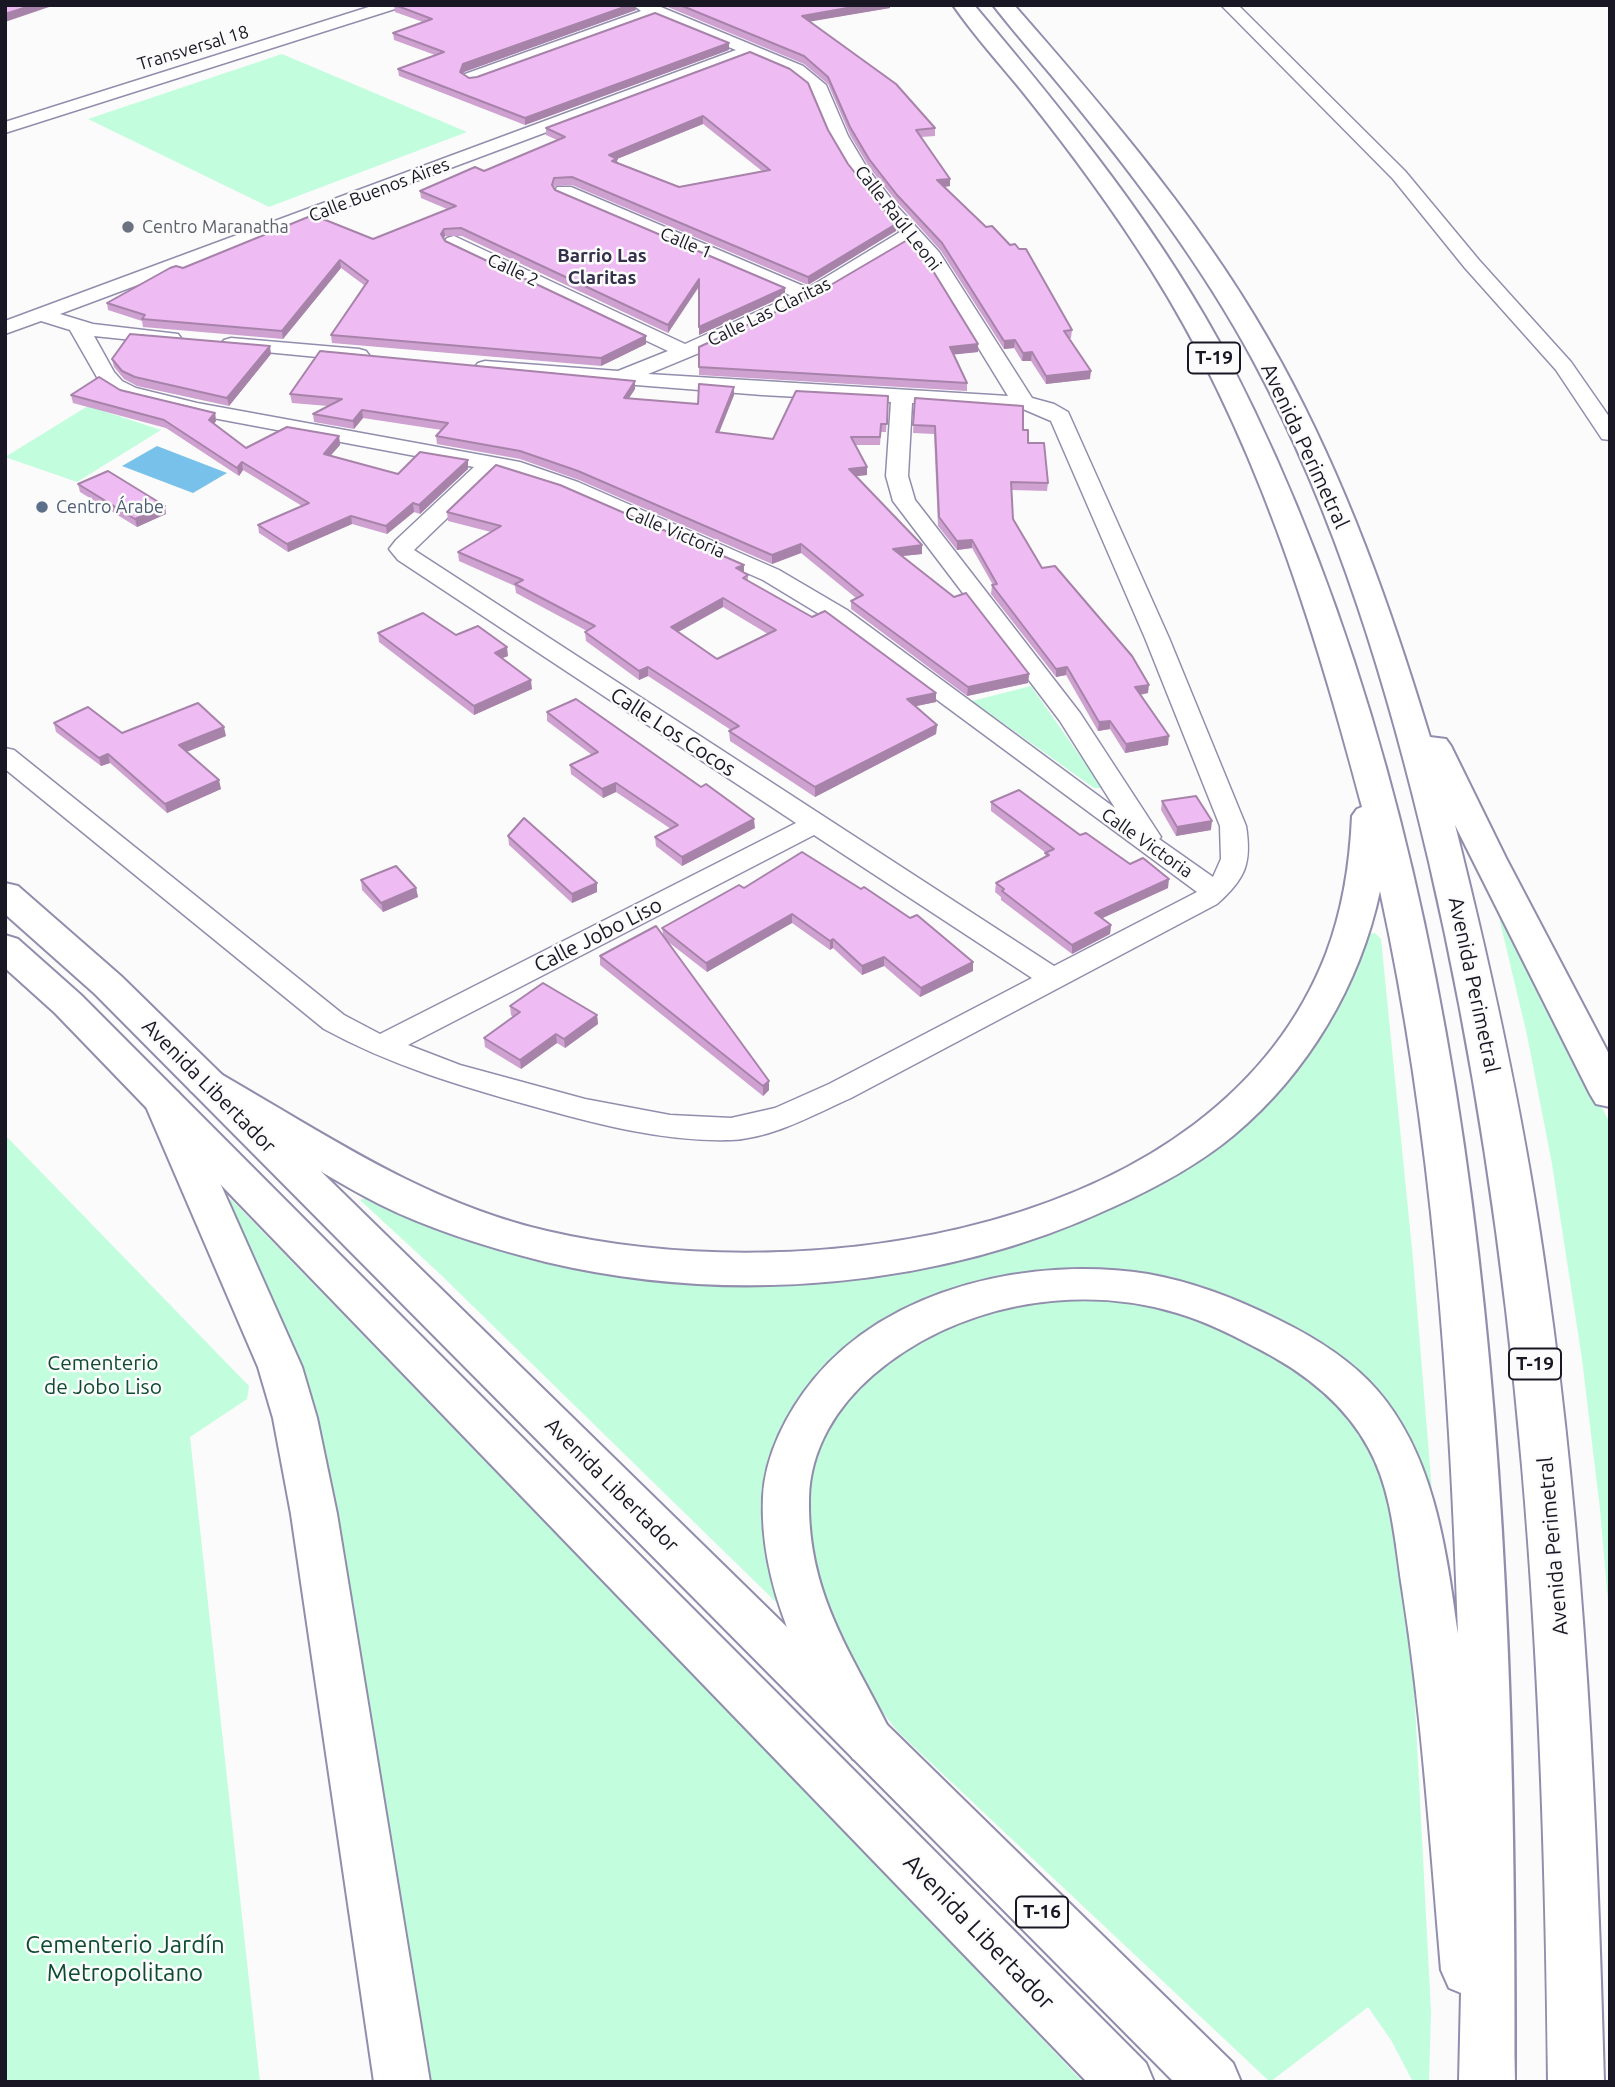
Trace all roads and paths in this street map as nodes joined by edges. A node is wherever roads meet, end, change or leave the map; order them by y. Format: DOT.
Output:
graph roads {
  1 [pos="392,5"];
  2 [pos="963,5"];
  3 [pos="1003,5"];
  4 [pos="1229,5"];
  5 [pos="648,8"];
  6 [pos="751,50"];
  7 [pos="471,78"];
  8 [pos="5,128"];
  9 [pos="565,191"];
  10 [pos="912,232"];
  11 [pos="454,242"];
  12 [pos="808,295"];
  13 [pos="41,316"];
  14 [pos="5,328"];
  15 [pos="79,328"];
  16 [pos="686,352"];
  17 [pos="385,358"];
  18 [pos="469,365"];
  19 [pos="619,378"];
  20 [pos="902,397"];
  21 [pos="1024,403"];
  22 [pos="1610,434"];
  23 [pos="492,462"];
  24 [pos="1392,660"];
  25 [pos="5,756"];
  26 [pos="1368,761"];
  27 [pos="815,824"];
  28 [pos="1155,849"];
  29 [pos="1215,892"];
  30 [pos="5,894"];
  31 [pos="5,947"];
  32 [pos="1053,979"];
  33 [pos="381,1046"];
  34 [pos="185,1092"];
  35 [pos="1610,1094"];
  36 [pos="871,1743"];
  37 [pos="402,2082"];
  38 [pos="1126,2082"];
  39 [pos="1213,2082"];
  40 [pos="1478,2082"];
  41 [pos="1487,2082"];
  42 [pos="1577,2082"];
  1 -- 8 [label="street, Transversal 18"];
  2 -- 26 [label="main road, T-19"];
  3 -- 24 [label="main road, Avenida Perimetral / T-19"];
  4 -- 22 [label="street"];
  5 -- 6 [label="street, Calle Raúl Leoni"];
  5 -- 7 [label="street"];
  6 -- 10 [label="street, Calle Raúl Leoni"];
  6 -- 13 [label="street, Calle Buenos Aires"];
  9 -- 12 [label="street, Calle 1"];
  10 -- 12 [label="street, Calle Las Claritas"];
  10 -- 21 [label="street, Calle Raúl Leoni"];
  11 -- 16 [label="street, Calle 2"];
  12 -- 16 [label="street, Calle Las Claritas"];
  13 -- 14 [label="street, Calle Buenos Aires"];
  13 -- 15 [label="street"];
  15 -- 17 [label="street"];
  15 -- 23 [label="street, Calle Victoria"];
  16 -- 19 [label="street, Calle Las Claritas"];
  18 -- 19 [label="street"];
  19 -- 20 [label="street"];
  20 -- 21 [label="street"];
  20 -- 28 [label="street"];
  21 -- 29 [label="street"];
  23 -- 27 [label="street, Calle Los Cocos"];
  23 -- 28 [label="street, Calle Victoria"];
  24 -- 35 [label="main road"];
  24 -- 42 [label="main road, Avenida Perimetral / T-19"];
  25 -- 33 [label="street"];
  26 -- 34 [label="main road"];
  26 -- 41 [label="main road, T-19"];
  27 -- 32 [label="street, Calle Los Cocos"];
  27 -- 33 [label="street, Calle Jobo Liso"];
  28 -- 29 [label="street, Calle Victoria"];
  29 -- 32 [label="street"];
  30 -- 34 [label="main road, Avenida Libertador"];
  31 -- 34 [label="main road, Avenida Libertador"];
  32 -- 33 [label="street"];
  34 -- 36 [label="main road, Avenida Libertador"];
  34 -- 37 [label="main road"];
  34 -- 38 [label="main road, Avenida Libertador"];
  36 -- 39 [label="main road, Avenida Libertador / T-16"];
  36 -- 40 [label="main road"];
}
